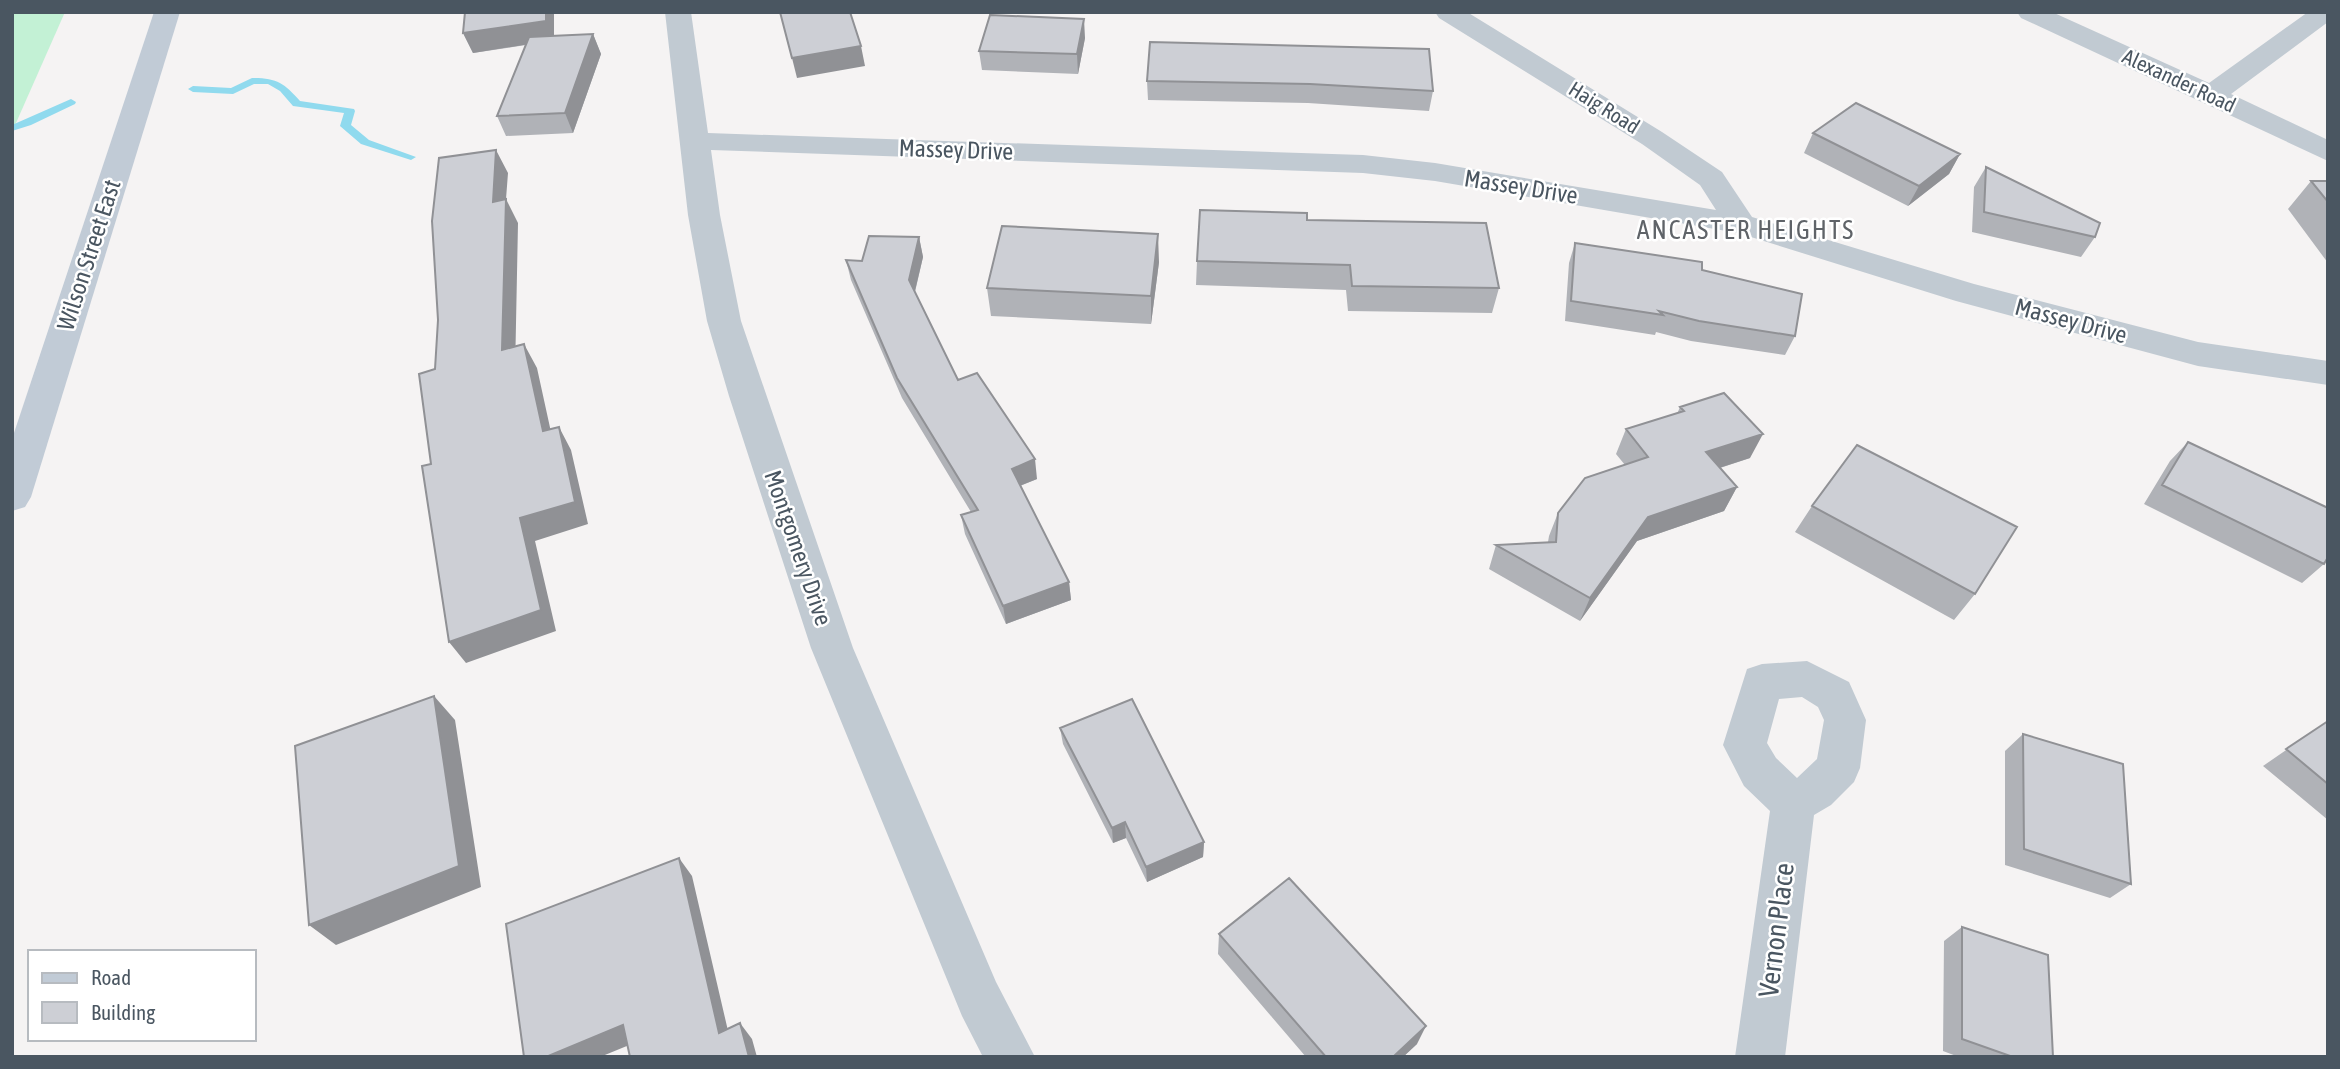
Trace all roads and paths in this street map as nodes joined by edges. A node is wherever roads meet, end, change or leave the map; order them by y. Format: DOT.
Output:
graph roads {
  1 [pos="167,12"];
  2 [pos="678,12"];
  3 [pos="1448,12"];
  4 [pos="2030,12"];
  5 [pos="2325,12"];
  6 [pos="2211,95"];
  7 [pos="694,141"];
  8 [pos="2328,152"];
  9 [pos="1741,223"];
  10 [pos="2328,373"];
  11 [pos="12,498"];
  12 [pos="1793,804"];
  13 [pos="1010,1057"];
  14 [pos="1760,1057"];
  1 -- 11 [label="main road, Wilson Street East"];
  2 -- 7 [label="street, Montgomery Drive"];
  3 -- 9 [label="street, Haig Road"];
  4 -- 6 [label="street, Alexander Road"];
  5 -- 6 [label="street"];
  6 -- 8 [label="street, Alexander Road"];
  7 -- 9 [label="street, Massey Drive"];
  7 -- 13 [label="street, Montgomery Drive"];
  9 -- 10 [label="street, Massey Drive"];
  12 -- 14 [label="street, Vernon Place"];
}
